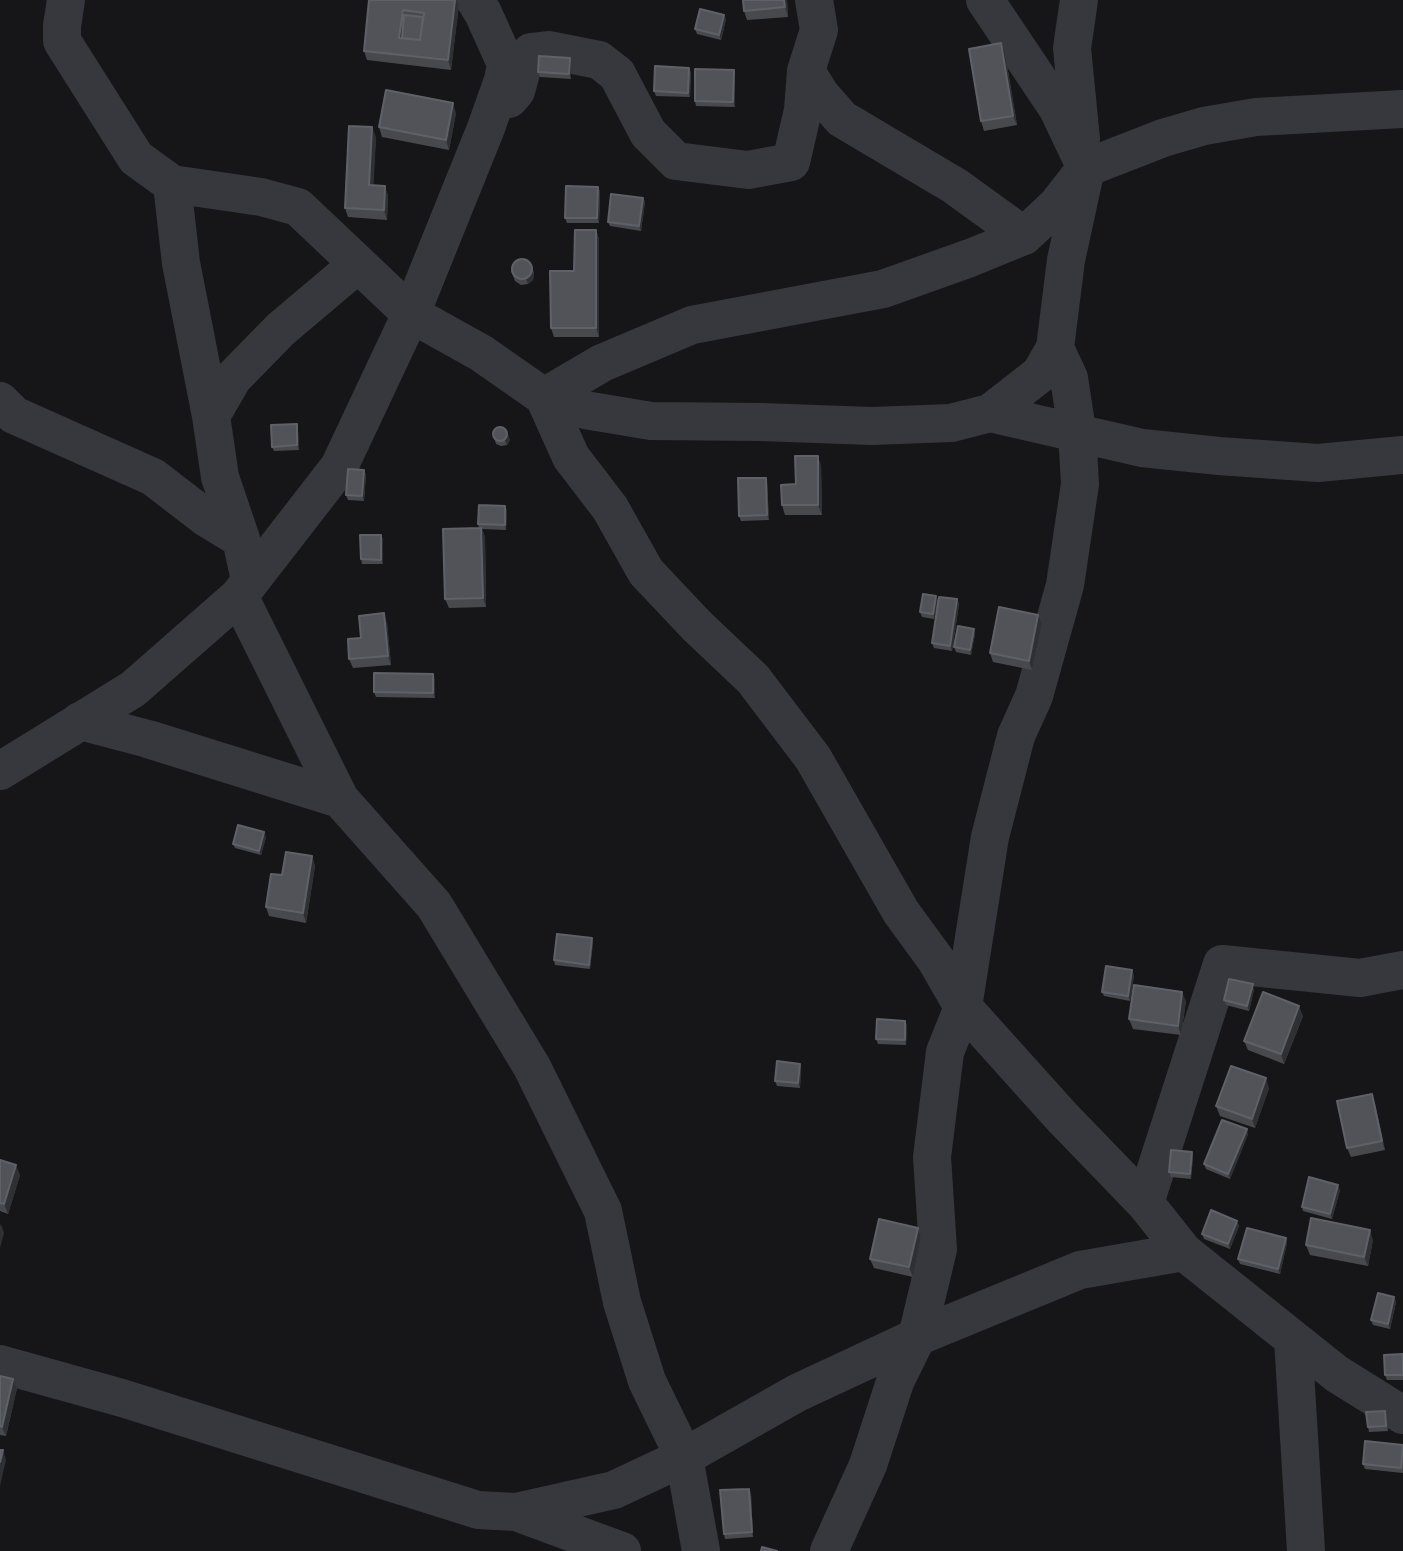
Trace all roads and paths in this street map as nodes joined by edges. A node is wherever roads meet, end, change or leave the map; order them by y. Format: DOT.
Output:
graph roads {
  1 [pos="66,0"];
  2 [pos="475,0"];
  3 [pos="814,0"];
  4 [pos="985,0"];
  5 [pos="1079,0"];
  6 [pos="806,71"];
  7 [pos="1403,109"];
  8 [pos="486,128"];
  9 [pos="1086,168"];
  10 [pos="172,184"];
  11 [pos="1024,236"];
  12 [pos="358,264"];
  13 [pos="411,314"];
  14 [pos="1055,348"];
  15 [pos="544,397"];
  16 [pos="0,401"];
  17 [pos="990,413"];
  18 [pos="211,416"];
  19 [pos="1077,431"];
  20 [pos="1403,455"];
  21 [pos="241,539"];
  22 [pos="245,588"];
  23 [pos="80,721"];
  24 [pos="0,771"];
  25 [pos="340,799"];
  26 [pos="1403,970"];
  27 [pos="963,1007"];
  28 [pos="1145,1203"];
  29 [pos="1184,1252"];
  30 [pos="917,1337"];
  31 [pos="1293,1339"];
  32 [pos="0,1364"];
  33 [pos="1403,1415"];
  34 [pos="684,1457"];
  35 [pos="516,1512"];
  36 [pos="622,1551"];
  37 [pos="701,1551"];
  38 [pos="829,1551"];
  39 [pos="1306,1551"];
  1 -- 10 [label="street"];
  2 -- 8 [label="street"];
  3 -- 6 [label="street"];
  4 -- 9 [label="street"];
  5 -- 9 [label="street"];
  6 -- 8 [label="street"];
  6 -- 11 [label="street"];
  7 -- 9 [label="street"];
  8 -- 13 [label="street"];
  9 -- 11 [label="street"];
  9 -- 14 [label="street"];
  10 -- 12 [label="street"];
  10 -- 18 [label="street"];
  11 -- 15 [label="street"];
  12 -- 13 [label="street"];
  12 -- 18 [label="street"];
  13 -- 15 [label="street"];
  13 -- 22 [label="street"];
  14 -- 17 [label="street"];
  14 -- 19 [label="street"];
  15 -- 17 [label="street"];
  15 -- 27 [label="street"];
  16 -- 21 [label="street"];
  17 -- 19 [label="street"];
  18 -- 21 [label="street"];
  19 -- 20 [label="street"];
  19 -- 27 [label="street"];
  21 -- 22 [label="street"];
  22 -- 23 [label="street"];
  22 -- 25 [label="street"];
  23 -- 24 [label="street"];
  23 -- 25 [label="street"];
  25 -- 34 [label="street"];
  26 -- 28 [label="street"];
  27 -- 28 [label="street"];
  27 -- 30 [label="street"];
  28 -- 29 [label="street"];
  29 -- 30 [label="street"];
  29 -- 31 [label="street"];
  30 -- 34 [label="street"];
  30 -- 38 [label="street"];
  31 -- 33 [label="street"];
  31 -- 39 [label="street"];
  32 -- 35 [label="street"];
  34 -- 35 [label="street"];
  34 -- 37 [label="street"];
  35 -- 36 [label="street"];
}
